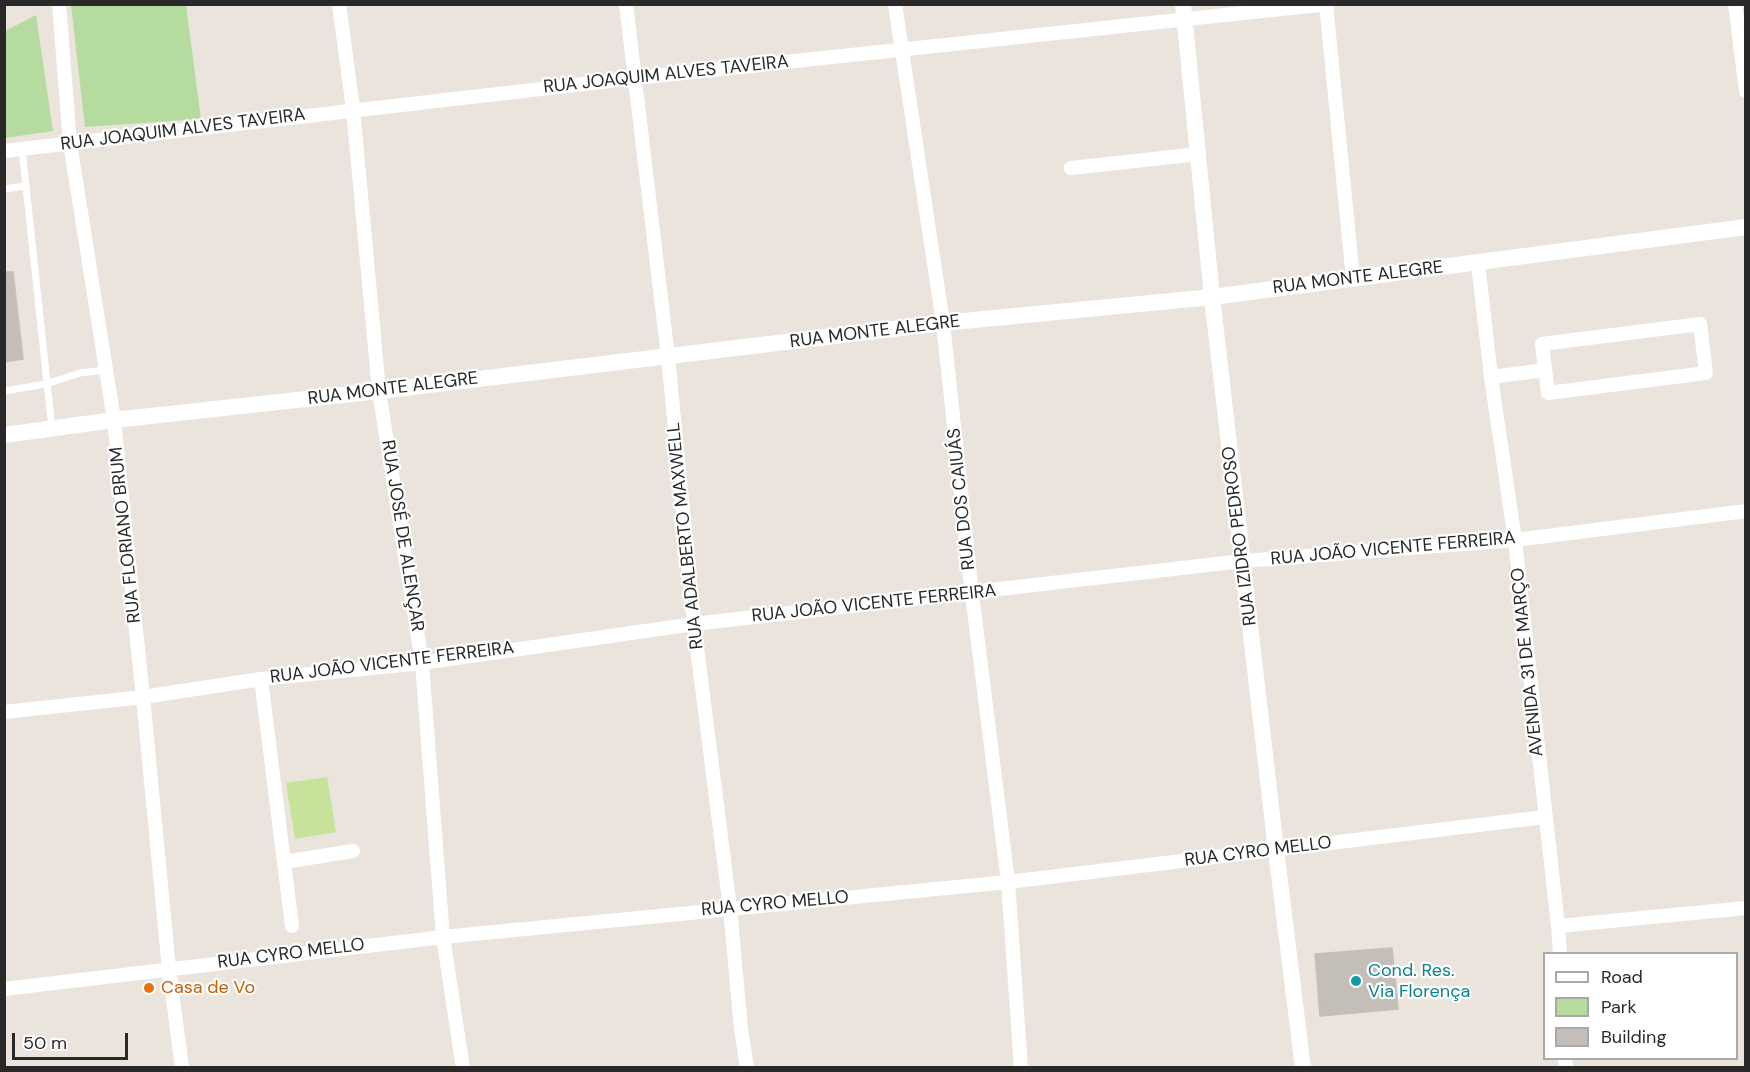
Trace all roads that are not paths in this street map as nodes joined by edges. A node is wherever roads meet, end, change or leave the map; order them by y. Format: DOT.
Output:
graph roads {
  1 [pos="59,4"];
  2 [pos="339,4"];
  3 [pos="626,4"];
  4 [pos="896,4"];
  5 [pos="1735,4"];
  6 [pos="1327,5"];
  7 [pos="1184,11"];
  8 [pos="902,51"];
  9 [pos="636,78"];
  10 [pos="1746,91"];
  11 [pos="353,109"];
  12 [pos="70,143"];
  13 [pos="22,149"];
  14 [pos="4,151"];
  15 [pos="1199,154"];
  16 [pos="1071,168"];
  17 [pos="26,186"];
  18 [pos="4,189"];
  19 [pos="1746,227"];
  20 [pos="1478,263"];
  21 [pos="1353,279"];
  22 [pos="1212,297"];
  23 [pos="944,324"];
  24 [pos="668,357"];
  25 [pos="105,370"];
  26 [pos="1545,370"];
  27 [pos="1491,377"];
  28 [pos="46,384"];
  29 [pos="4,391"];
  30 [pos="379,391"];
  31 [pos="114,420"];
  32 [pos="52,429"];
  33 [pos="4,435"];
  34 [pos="1746,511"];
  35 [pos="1515,540"];
  36 [pos="1243,561"];
  37 [pos="972,594"];
  38 [pos="694,624"];
  39 [pos="422,663"];
  40 [pos="261,679"];
  41 [pos="143,697"];
  42 [pos="4,712"];
  43 [pos="1545,817"];
  44 [pos="1276,850"];
  45 [pos="353,851"];
  46 [pos="284,862"];
  47 [pos="1008,882"];
  48 [pos="730,908"];
  49 [pos="1746,908"];
  50 [pos="292,926"];
  51 [pos="1558,926"];
  52 [pos="443,937"];
  53 [pos="1560,952"];
  54 [pos="169,969"];
  55 [pos="4,989"];
  56 [pos="182,1068"];
  57 [pos="463,1068"];
  58 [pos="747,1068"];
  59 [pos="1021,1068"];
  60 [pos="1303,1068"];
  1 -- 12 [label="street, RUA FLORIANO BRUM"];
  2 -- 11 [label="street, RUA JOSÉ DE ALENÇAR"];
  3 -- 9 [label="street, RUA ADALBERTO MAXWELL"];
  4 -- 8 [label="street, RUA DOS CAIUÁS"];
  5 -- 10 [label="street"];
  6 -- 7 [label="street, RUA JOAQUIM ALVES TAVEIRA"];
  6 -- 21 [label="street"];
  7 -- 8 [label="street, RUA JOAQUIM ALVES TAVEIRA"];
  7 -- 15 [label="street, RUA IZIDRO PEDROSO"];
  8 -- 9 [label="street, RUA JOAQUIM ALVES TAVEIRA"];
  8 -- 23 [label="street, RUA DOS CAIUÁS"];
  9 -- 11 [label="street, RUA JOAQUIM ALVES TAVEIRA"];
  9 -- 24 [label="street, RUA ADALBERTO MAXWELL"];
  11 -- 12 [label="street, RUA JOAQUIM ALVES TAVEIRA"];
  11 -- 30 [label="street, RUA JOSÉ DE ALENÇAR"];
  12 -- 13 [label="street, RUA JOAQUIM ALVES TAVEIRA"];
  12 -- 25 [label="street, RUA FLORIANO BRUM"];
  13 -- 14 [label="street, RUA JOAQUIM ALVES TAVEIRA"];
  13 -- 17 [label="lane"];
  15 -- 16 [label="street"];
  15 -- 22 [label="street, RUA IZIDRO PEDROSO"];
  17 -- 18 [label="lane"];
  17 -- 28 [label="lane"];
  19 -- 20 [label="street, RUA MONTE ALEGRE"];
  20 -- 21 [label="street, RUA MONTE ALEGRE"];
  20 -- 27 [label="street, AVENIDA 31 DE MARÇO"];
  21 -- 22 [label="street, RUA MONTE ALEGRE"];
  22 -- 23 [label="street, RUA MONTE ALEGRE"];
  22 -- 36 [label="street, RUA IZIDRO PEDROSO"];
  23 -- 24 [label="street, RUA MONTE ALEGRE"];
  23 -- 37 [label="street, RUA DOS CAIUÁS"];
  24 -- 30 [label="street, RUA MONTE ALEGRE"];
  24 -- 38 [label="street, RUA ADALBERTO MAXWELL"];
  25 -- 28 [label="lane"];
  25 -- 31 [label="street, RUA FLORIANO BRUM"];
  26 -- 26 [label="street"];
  26 -- 27 [label="street"];
  27 -- 35 [label="street, AVENIDA 31 DE MARÇO"];
  28 -- 29 [label="lane"];
  28 -- 32 [label="lane"];
  30 -- 31 [label="street, RUA MONTE ALEGRE"];
  30 -- 39 [label="street, RUA JOSÉ DE ALENÇAR"];
  31 -- 32 [label="street, RUA MONTE ALEGRE"];
  31 -- 41 [label="street, RUA FLORIANO BRUM"];
  32 -- 33 [label="street, RUA MONTE ALEGRE"];
  34 -- 35 [label="street, RUA JOÃO VICENTE FERREIRA"];
  35 -- 36 [label="street, RUA JOÃO VICENTE FERREIRA"];
  35 -- 43 [label="street, AVENIDA 31 DE MARÇO"];
  36 -- 37 [label="street, RUA JOÃO VICENTE FERREIRA"];
  36 -- 44 [label="street, RUA IZIDRO PEDROSO"];
  37 -- 38 [label="street, RUA JOÃO VICENTE FERREIRA"];
  37 -- 47 [label="street, RUA DOS CAIUÁS"];
  38 -- 39 [label="street, RUA JOÃO VICENTE FERREIRA"];
  38 -- 48 [label="street, RUA ADALBERTO MAXWELL"];
  39 -- 40 [label="street, RUA JOÃO VICENTE FERREIRA"];
  39 -- 52 [label="street, RUA JOSÉ DE ALENÇAR"];
  40 -- 41 [label="street, RUA JOÃO VICENTE FERREIRA"];
  40 -- 46 [label="street"];
  41 -- 42 [label="street, RUA JOÃO VICENTE FERREIRA"];
  41 -- 54 [label="street, RUA FLORIANO BRUM"];
  43 -- 44 [label="street, RUA CYRO MELLO"];
  43 -- 51 [label="street, AVENIDA 31 DE MARÇO"];
  44 -- 47 [label="street, RUA CYRO MELLO"];
  44 -- 60 [label="street, RUA IZIDRO PEDROSO"];
  45 -- 46 [label="street"];
  46 -- 50 [label="street"];
  47 -- 48 [label="street, RUA CYRO MELLO"];
  47 -- 59 [label="street, RUA DOS CAIUÁS"];
  48 -- 52 [label="street, RUA CYRO MELLO"];
  48 -- 58 [label="street, RUA ADALBERTO MAXWELL"];
  49 -- 51 [label="street"];
  51 -- 53 [label="street, AVENIDA 31 DE MARÇO"];
  52 -- 54 [label="street, RUA CYRO MELLO"];
  52 -- 57 [label="street, RUA JOSÉ DE ALENÇAR"];
  54 -- 55 [label="street, RUA CYRO MELLO"];
  54 -- 56 [label="street, RUA FLORIANO BRUM"];
}
